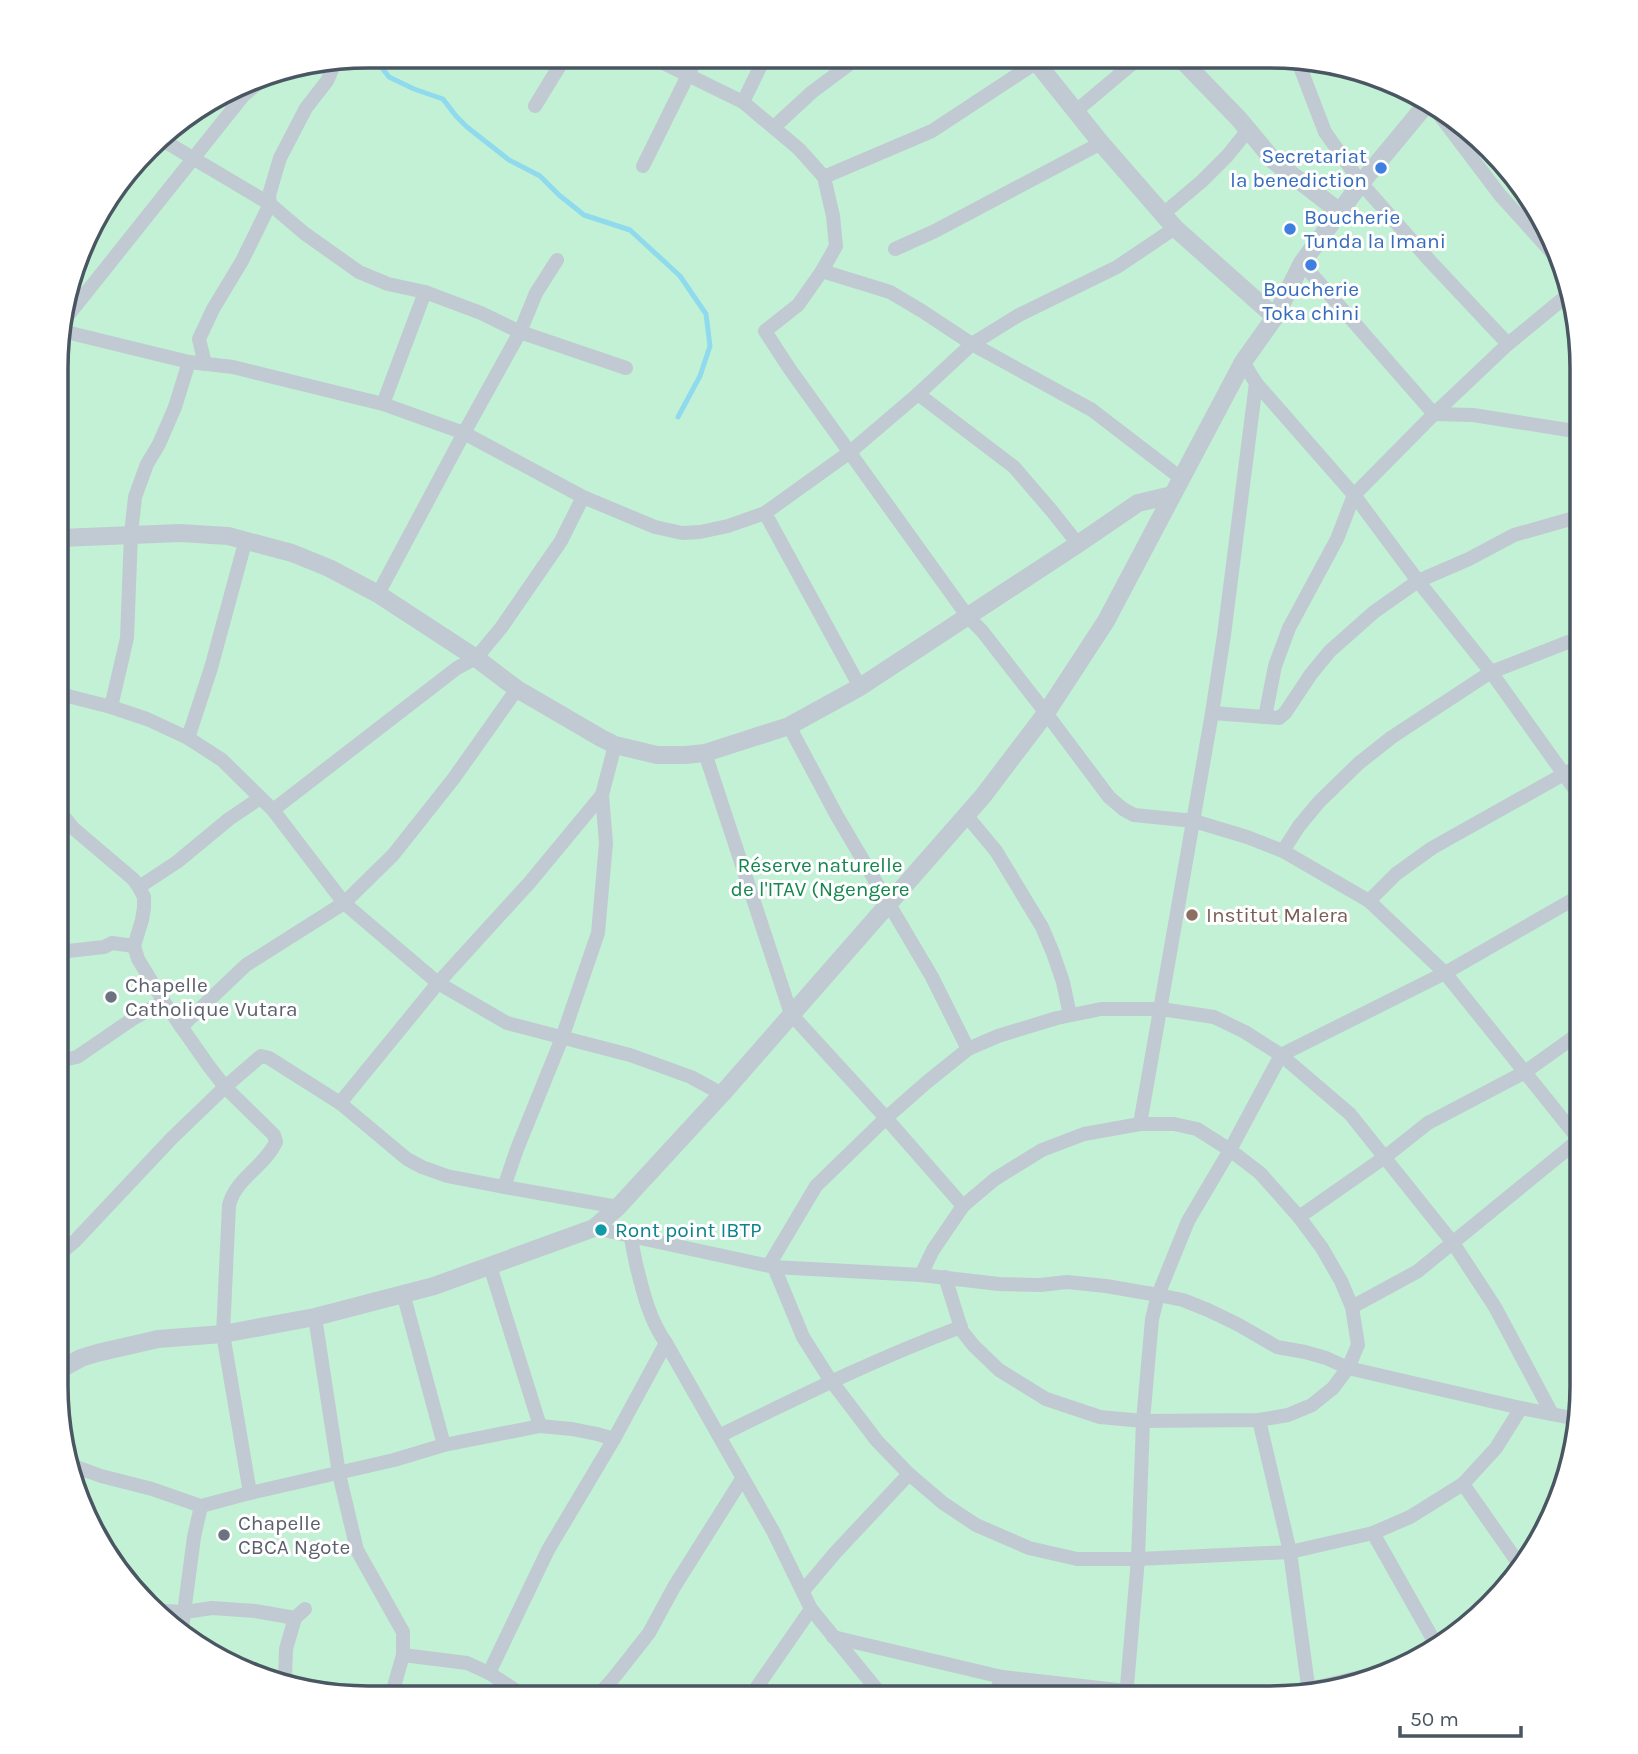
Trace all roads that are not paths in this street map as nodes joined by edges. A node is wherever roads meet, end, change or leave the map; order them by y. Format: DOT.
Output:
graph roads {
  1 [pos="558,68"];
  2 [pos="676,68"];
  3 [pos="692,68"];
  4 [pos="760,68"];
  5 [pos="844,68"];
  6 [pos="1023,68"];
  7 [pos="1041,68"];
  8 [pos="1127,68"];
  9 [pos="1190,68"];
  10 [pos="1301,70"];
  11 [pos="332,71"];
  12 [pos="689,74"];
  13 [pos="243,96"];
  14 [pos="743,102"];
  15 [pos="535,106"];
  16 [pos="1422,109"];
  17 [pos="1076,111"];
  18 [pos="774,127"];
  19 [pos="1450,128"];
  20 [pos="1248,130"];
  21 [pos="1101,143"];
  22 [pos="169,144"];
  23 [pos="193,159"];
  24 [pos="643,166"];
  25 [pos="824,177"];
  26 [pos="1361,183"];
  27 [pos="270,204"];
  28 [pos="1340,212"];
  29 [pos="1163,214"];
  30 [pos="1175,228"];
  31 [pos="1540,239"];
  32 [pos="895,249"];
  33 [pos="557,260"];
  34 [pos="1303,263"];
  35 [pos="822,271"];
  36 [pos="425,292"];
  37 [pos="1562,300"];
  38 [pos="75,307"];
  39 [pos="1275,317"];
  40 [pos="520,332"];
  41 [pos="71,333"];
  42 [pos="972,344"];
  43 [pos="1508,344"];
  44 [pos="188,362"];
  45 [pos="1243,362"];
  46 [pos="205,364"];
  47 [pos="626,368"];
  48 [pos="1256,383"];
  49 [pos="918,394"];
  50 [pos="383,404"];
  51 [pos="1434,414"];
  52 [pos="1570,430"];
  53 [pos="464,432"];
  54 [pos="850,452"];
  55 [pos="1177,487"];
  56 [pos="1354,495"];
  57 [pos="583,497"];
  58 [pos="765,513"];
  59 [pos="1570,519"];
  60 [pos="131,534"];
  61 [pos="68,538"];
  62 [pos="246,540"];
  63 [pos="1078,544"];
  64 [pos="1418,581"];
  65 [pos="378,594"];
  66 [pos="968,617"];
  67 [pos="1570,641"];
  68 [pos="476,658"];
  69 [pos="1491,672"];
  70 [pos="860,687"];
  71 [pos="517,690"];
  72 [pos="68,696"];
  73 [pos="111,707"];
  74 [pos="1046,713"];
  75 [pos="1212,713"];
  76 [pos="1265,717"];
  77 [pos="789,726"];
  78 [pos="188,738"];
  79 [pos="615,745"];
  80 [pos="705,753"];
  81 [pos="1570,771"];
  82 [pos="1564,774"];
  83 [pos="1570,782"];
  84 [pos="602,795"];
  85 [pos="260,798"];
  86 [pos="273,810"];
  87 [pos="966,815"];
  88 [pos="68,821"];
  89 [pos="1194,821"];
  90 [pos="1283,851"];
  91 [pos="139,887"];
  92 [pos="1369,901"];
  93 [pos="1570,901"];
  94 [pos="344,903"];
  95 [pos="890,903"];
  96 [pos="134,946"];
  97 [pos="68,951"];
  98 [pos="1445,974"];
  99 [pos="438,982"];
  100 [pos="164,1002"];
  101 [pos="1161,1009"];
  102 [pos="791,1014"];
  103 [pos="1070,1015"];
  104 [pos="181,1027"];
  105 [pos="562,1038"];
  106 [pos="1570,1040"];
  107 [pos="968,1049"];
  108 [pos="1281,1055"];
  109 [pos="68,1059"];
  110 [pos="1525,1072"];
  111 [pos="225,1087"];
  112 [pos="722,1094"];
  113 [pos="340,1103"];
  114 [pos="886,1118"];
  115 [pos="1140,1125"];
  116 [pos="1570,1127"];
  117 [pos="1570,1149"];
  118 [pos="1230,1150"];
  119 [pos="1385,1157"];
  120 [pos="504,1187"];
  121 [pos="963,1206"];
  122 [pos="618,1207"];
  123 [pos="1299,1217"];
  124 [pos="594,1228"];
  125 [pos="631,1236"];
  126 [pos="1453,1243"];
  127 [pos="68,1247"];
  128 [pos="490,1266"];
  129 [pos="771,1266"];
  130 [pos="921,1275"];
  131 [pos="945,1277"];
  132 [pos="403,1293"];
  133 [pos="1157,1295"];
  134 [pos="1352,1307"];
  135 [pos="315,1317"];
  136 [pos="961,1327"];
  137 [pos="223,1334"];
  138 [pos="666,1343"];
  139 [pos="68,1364"];
  140 [pos="1348,1368"];
  141 [pos="831,1381"];
  142 [pos="1521,1408"];
  143 [pos="1552,1414"];
  144 [pos="1568,1417"];
  145 [pos="1259,1420"];
  146 [pos="1143,1421"];
  147 [pos="540,1426"];
  148 [pos="719,1436"];
  149 [pos="614,1439"];
  150 [pos="444,1444"];
  151 [pos="80,1468"];
  152 [pos="339,1474"];
  153 [pos="909,1474"];
  154 [pos="743,1479"];
  155 [pos="1462,1484"];
  156 [pos="250,1493"];
  157 [pos="201,1506"];
  158 [pos="1373,1533"];
  159 [pos="1290,1552"];
  160 [pos="1515,1558"];
  161 [pos="1138,1559"];
  162 [pos="803,1591"];
  163 [pos="811,1609"];
  164 [pos="171,1611"];
  165 [pos="185,1612"];
  166 [pos="183,1622"];
  167 [pos="833,1637"];
  168 [pos="1432,1638"];
  169 [pos="403,1655"];
  170 [pos="489,1673"];
  171 [pos="285,1674"];
  172 [pos="1002,1677"];
  173 [pos="1308,1683"];
  174 [pos="394,1686"];
  175 [pos="509,1686"];
  176 [pos="606,1686"];
  177 [pos="758,1686"];
  178 [pos="874,1686"];
  179 [pos="998,1686"];
  180 [pos="1068,1686"];
  181 [pos="1128,1686"];
  1 -- 15 [label="street"];
  2 -- 12 [label="street"];
  3 -- 12 [label="street"];
  4 -- 14 [label="street"];
  5 -- 18 [label="street"];
  6 -- 25 [label="street"];
  7 -- 17 [label="street"];
  8 -- 17 [label="street"];
  9 -- 20 [label="street"];
  10 -- 26 [label="street"];
  11 -- 27 [label="street"];
  12 -- 14 [label="street"];
  12 -- 24 [label="street"];
  13 -- 23 [label="street"];
  14 -- 18 [label="street"];
  16 -- 26 [label="street"];
  17 -- 21 [label="street"];
  18 -- 25 [label="street"];
  19 -- 31 [label="street"];
  20 -- 28 [label="street"];
  20 -- 29 [label="street"];
  21 -- 29 [label="street"];
  21 -- 32 [label="street"];
  22 -- 23 [label="street"];
  23 -- 27 [label="street"];
  23 -- 38 [label="street"];
  25 -- 35 [label="street"];
  26 -- 28 [label="street"];
  26 -- 43 [label="street"];
  27 -- 36 [label="street"];
  27 -- 46 [label="street"];
  28 -- 34 [label="street"];
  29 -- 30 [label="street"];
  30 -- 39 [label="street"];
  30 -- 42 [label="street"];
  33 -- 40 [label="street"];
  34 -- 39 [label="street"];
  34 -- 51 [label="street"];
  35 -- 42 [label="street"];
  35 -- 54 [label="street"];
  36 -- 40 [label="street"];
  36 -- 50 [label="street"];
  37 -- 43 [label="street"];
  39 -- 45 [label="street"];
  40 -- 47 [label="street"];
  40 -- 53 [label="street"];
  41 -- 44 [label="street"];
  42 -- 49 [label="street"];
  42 -- 55 [label="street"];
  43 -- 51 [label="street"];
  44 -- 46 [label="street"];
  44 -- 60 [label="street"];
  45 -- 48 [label="street"];
  45 -- 55 [label="street"];
  46 -- 50 [label="street"];
  48 -- 56 [label="street"];
  48 -- 75 [label="street"];
  49 -- 54 [label="street"];
  49 -- 63 [label="street"];
  50 -- 53 [label="street"];
  51 -- 52 [label="street"];
  51 -- 56 [label="street"];
  53 -- 57 [label="street"];
  53 -- 65 [label="street"];
  54 -- 58 [label="street"];
  54 -- 66 [label="street"];
  55 -- 63 [label="street"];
  55 -- 74 [label="street"];
  56 -- 64 [label="street"];
  56 -- 76 [label="street"];
  57 -- 58 [label="street"];
  57 -- 68 [label="street"];
  58 -- 70 [label="street"];
  59 -- 64 [label="street"];
  60 -- 61 [label="street"];
  60 -- 62 [label="street"];
  60 -- 73 [label="street"];
  62 -- 65 [label="street"];
  62 -- 78 [label="street"];
  63 -- 66 [label="street"];
  64 -- 69 [label="street"];
  64 -- 76 [label="street"];
  65 -- 68 [label="street"];
  66 -- 70 [label="street"];
  66 -- 74 [label="street"];
  67 -- 69 [label="street"];
  68 -- 71 [label="street"];
  68 -- 86 [label="street"];
  69 -- 82 [label="street"];
  69 -- 90 [label="street"];
  70 -- 77 [label="street"];
  71 -- 79 [label="street"];
  71 -- 94 [label="street"];
  72 -- 73 [label="street"];
  73 -- 78 [label="street"];
  74 -- 87 [label="street"];
  74 -- 89 [label="street"];
  75 -- 76 [label="street"];
  75 -- 89 [label="street"];
  77 -- 80 [label="street"];
  77 -- 95 [label="street"];
  78 -- 85 [label="street"];
  79 -- 80 [label="street"];
  79 -- 84 [label="street"];
  80 -- 102 [label="street"];
  81 -- 82 [label="street"];
  82 -- 83 [label="street"];
  82 -- 92 [label="street"];
  84 -- 99 [label="street"];
  84 -- 105 [label="street"];
  85 -- 86 [label="street"];
  85 -- 91 [label="street"];
  86 -- 94 [label="street"];
  87 -- 95 [label="street"];
  87 -- 103 [label="street"];
  88 -- 91 [label="street"];
  89 -- 90 [label="street"];
  89 -- 101 [label="street"];
  90 -- 92 [label="street"];
  91 -- 96 [label="street"];
  92 -- 98 [label="street"];
  93 -- 98 [label="street"];
  94 -- 99 [label="street"];
  94 -- 104 [label="street"];
  95 -- 102 [label="street"];
  95 -- 107 [label="street"];
  96 -- 97 [label="street"];
  96 -- 100 [label="street"];
  98 -- 108 [label="street"];
  98 -- 110 [label="street"];
  99 -- 105 [label="street"];
  99 -- 113 [label="street"];
  100 -- 104 [label="street"];
  100 -- 109 [label="street"];
  101 -- 103 [label="street"];
  101 -- 108 [label="street"];
  101 -- 115 [label="street"];
  102 -- 112 [label="street"];
  102 -- 114 [label="street"];
  103 -- 107 [label="street"];
  104 -- 111 [label="street"];
  105 -- 112 [label="street"];
  105 -- 120 [label="street"];
  106 -- 110 [label="street"];
  107 -- 114 [label="street"];
  108 -- 118 [label="street"];
  108 -- 119 [label="street"];
  110 -- 116 [label="street"];
  110 -- 119 [label="street"];
  111 -- 113 [label="street"];
  111 -- 127 [label="street"];
  111 -- 137 [label="street"];
  112 -- 122 [label="street"];
  113 -- 120 [label="street"];
  114 -- 121 [label="street"];
  114 -- 129 [label="street"];
  115 -- 118 [label="street"];
  115 -- 121 [label="street"];
  117 -- 126 [label="street"];
  118 -- 123 [label="street"];
  118 -- 133 [label="street"];
  119 -- 123 [label="street"];
  119 -- 126 [label="street"];
  120 -- 122 [label="street"];
  121 -- 130 [label="street"];
  122 -- 124 [label="street"];
  123 -- 134 [label="street"];
  124 -- 125 [label="street"];
  124 -- 128 [label="street"];
  125 -- 129 [label="street"];
  125 -- 138 [label="street"];
  126 -- 134 [label="street"];
  126 -- 143 [label="street"];
  128 -- 132 [label="street"];
  128 -- 147 [label="street"];
  129 -- 130 [label="street"];
  129 -- 141 [label="street"];
  130 -- 131 [label="street"];
  131 -- 133 [label="street"];
  131 -- 136 [label="street"];
  132 -- 135 [label="street"];
  132 -- 150 [label="street"];
  133 -- 140 [label="street"];
  133 -- 146 [label="street"];
  134 -- 140 [label="street"];
  135 -- 137 [label="street"];
  135 -- 152 [label="street"];
  136 -- 141 [label="street"];
  136 -- 146 [label="street"];
  137 -- 139 [label="street"];
  137 -- 156 [label="street"];
  138 -- 148 [label="street"];
  138 -- 149 [label="street"];
  140 -- 142 [label="street"];
  140 -- 145 [label="street"];
  141 -- 148 [label="street"];
  141 -- 153 [label="street"];
  142 -- 143 [label="street"];
  142 -- 155 [label="street"];
  143 -- 144 [label="street"];
  145 -- 146 [label="street"];
  145 -- 159 [label="street"];
  146 -- 161 [label="street"];
  147 -- 149 [label="street"];
  147 -- 150 [label="street"];
  148 -- 154 [label="street"];
  149 -- 170 [label="street"];
  150 -- 152 [label="street"];
  151 -- 157 [label="street"];
  152 -- 156 [label="street"];
  152 -- 169 [label="street"];
  153 -- 161 [label="street"];
  153 -- 162 [label="street"];
  154 -- 162 [label="street"];
  154 -- 176 [label="street"];
  155 -- 158 [label="street"];
  155 -- 160 [label="street"];
  156 -- 157 [label="street"];
  157 -- 165 [label="street"];
  158 -- 159 [label="street"];
  158 -- 168 [label="street"];
  159 -- 161 [label="street"];
  159 -- 173 [label="street"];
  161 -- 181 [label="street"];
  162 -- 163 [label="street"];
  163 -- 167 [label="street"];
  163 -- 177 [label="street"];
  164 -- 165 [label="street"];
  165 -- 166 [label="street"];
  165 -- 171 [label="street"];
  167 -- 172 [label="street"];
  167 -- 178 [label="street"];
  169 -- 170 [label="street"];
  169 -- 174 [label="street"];
  170 -- 175 [label="street"];
  172 -- 179 [label="street"];
  172 -- 180 [label="street"];
}
